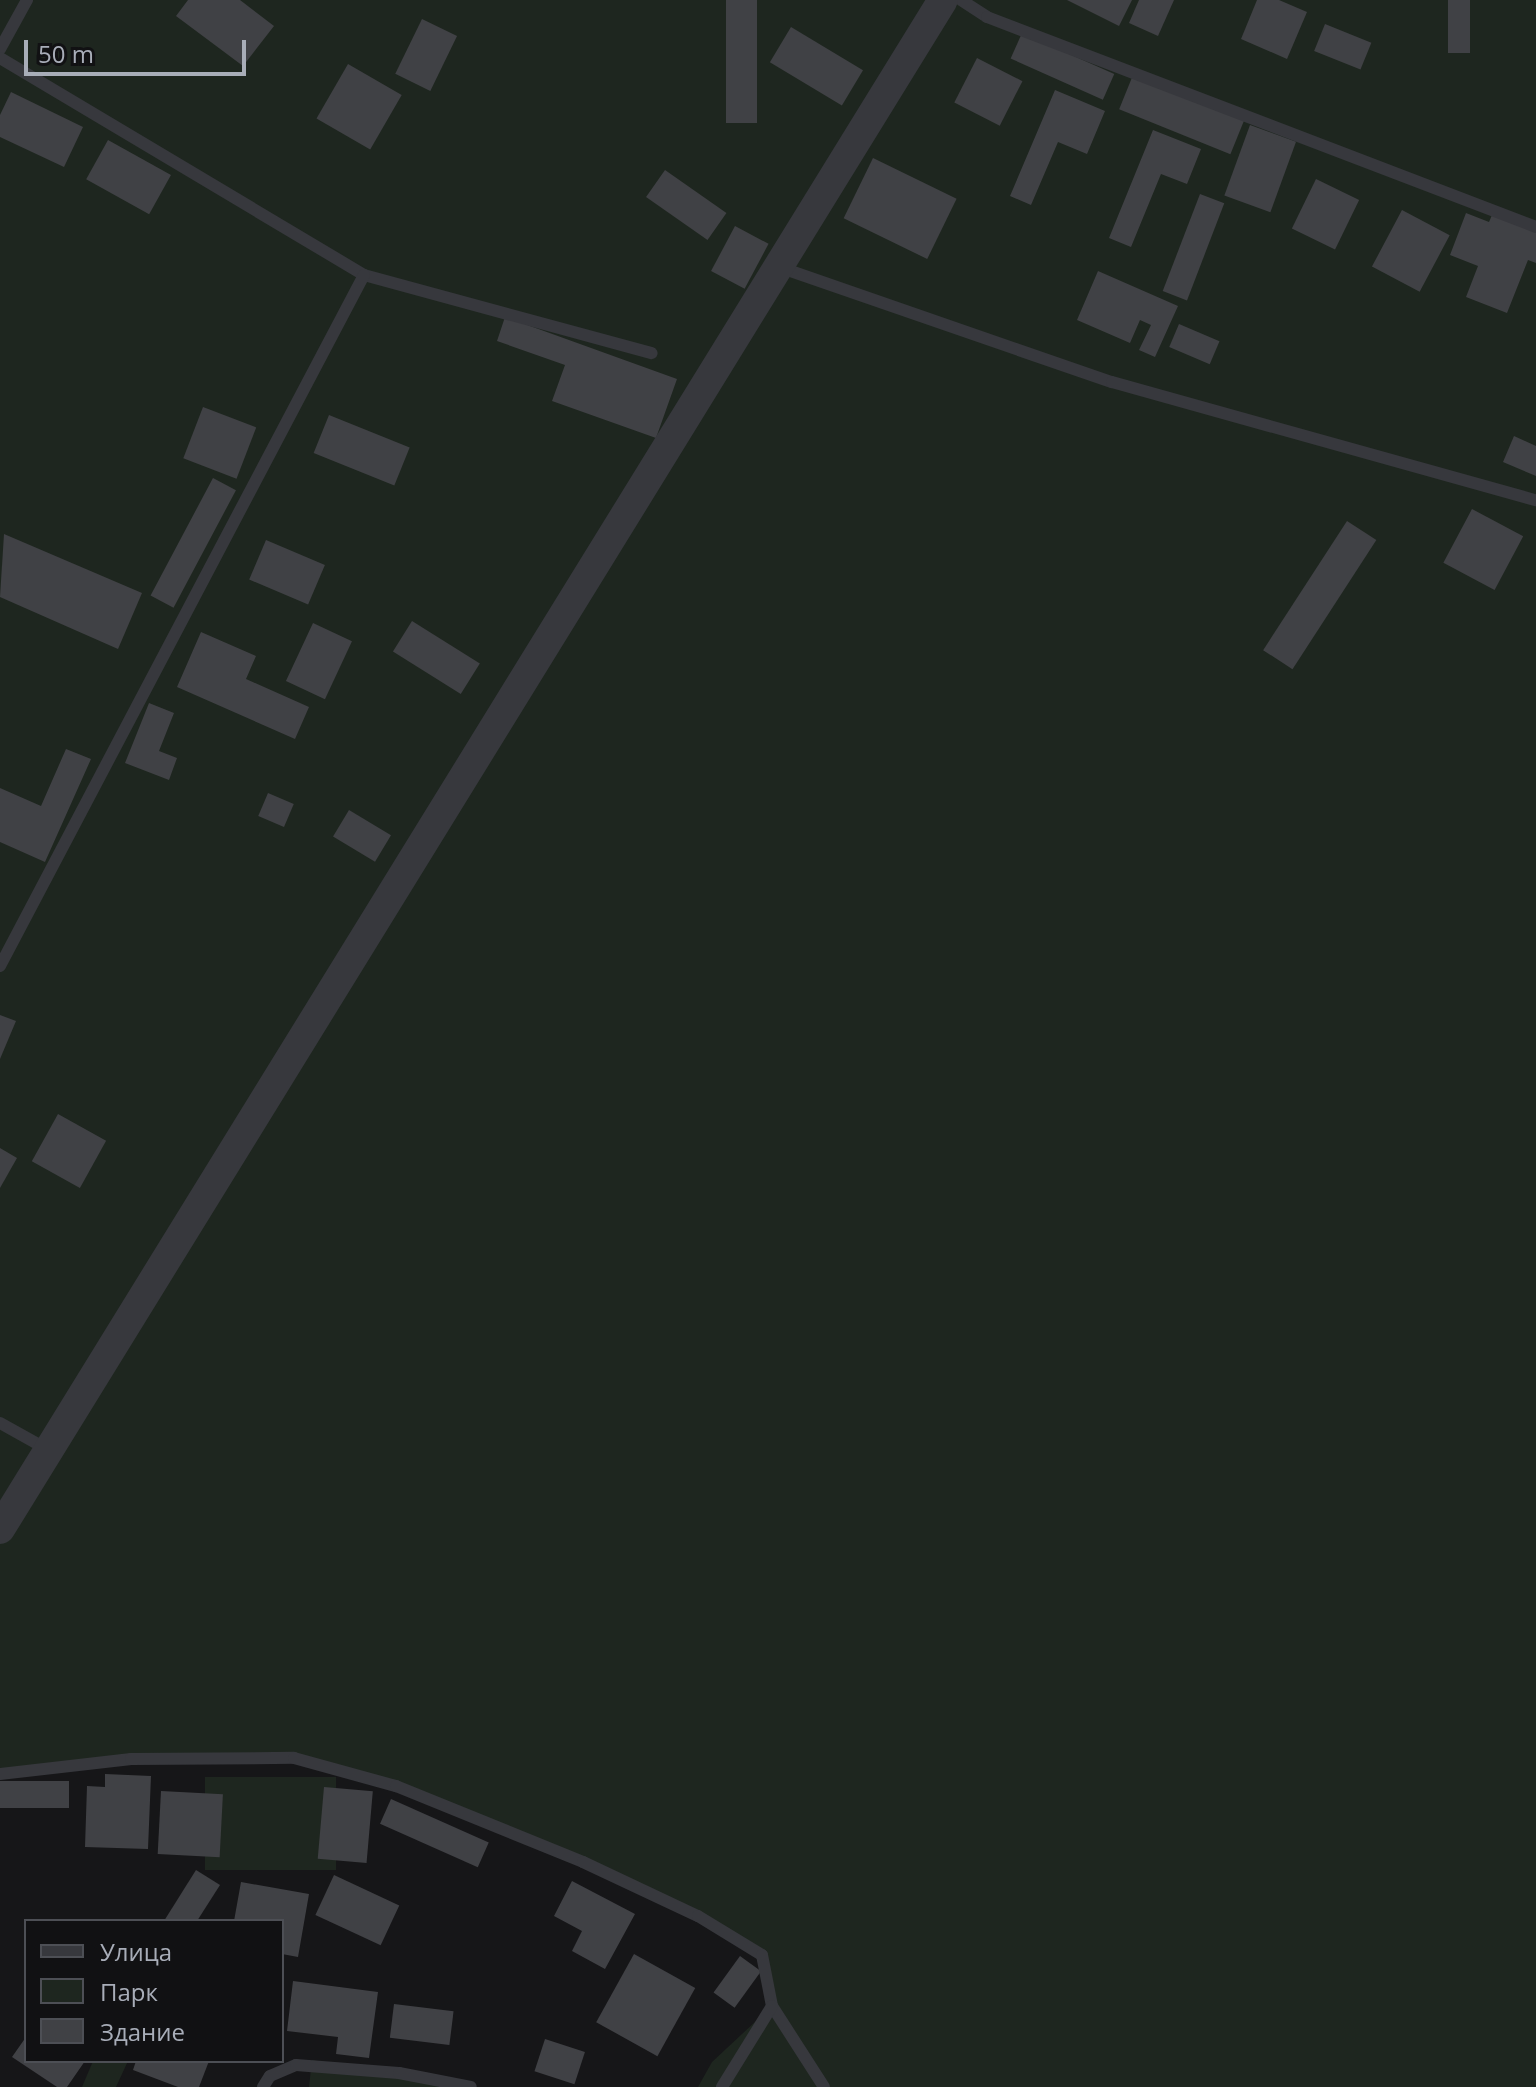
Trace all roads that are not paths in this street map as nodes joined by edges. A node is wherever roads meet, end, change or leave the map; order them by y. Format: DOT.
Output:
graph roads {
  1 [pos="27,0"];
  2 [pos="943,0"];
  3 [pos="961,0"];
  4 [pos="0,49"];
  5 [pos="0,58"];
  6 [pos="1536,227"];
  7 [pos="779,267"];
  8 [pos="364,275"];
  9 [pos="652,353"];
  10 [pos="1536,500"];
  11 [pos="0,966"];
  12 [pos="0,1423"];
  13 [pos="47,1449"];
  14 [pos="0,1529"];
  15 [pos="0,1774"];
  16 [pos="772,2006"];
  17 [pos="263,2087"];
  18 [pos="471,2087"];
  19 [pos="722,2087"];
  20 [pos="824,2087"];
  1 -- 4 [label="lane"];
  2 -- 7 [label="street"];
  3 -- 6 [label="lane"];
  5 -- 8 [label="lane"];
  7 -- 10 [label="lane"];
  7 -- 13 [label="street"];
  8 -- 9 [label="lane"];
  8 -- 11 [label="lane"];
  12 -- 13 [label="lane"];
  13 -- 14 [label="street"];
  15 -- 16 [label="lane"];
  16 -- 19 [label="lane"];
  16 -- 20 [label="lane"];
  17 -- 18 [label="lane"];
}
